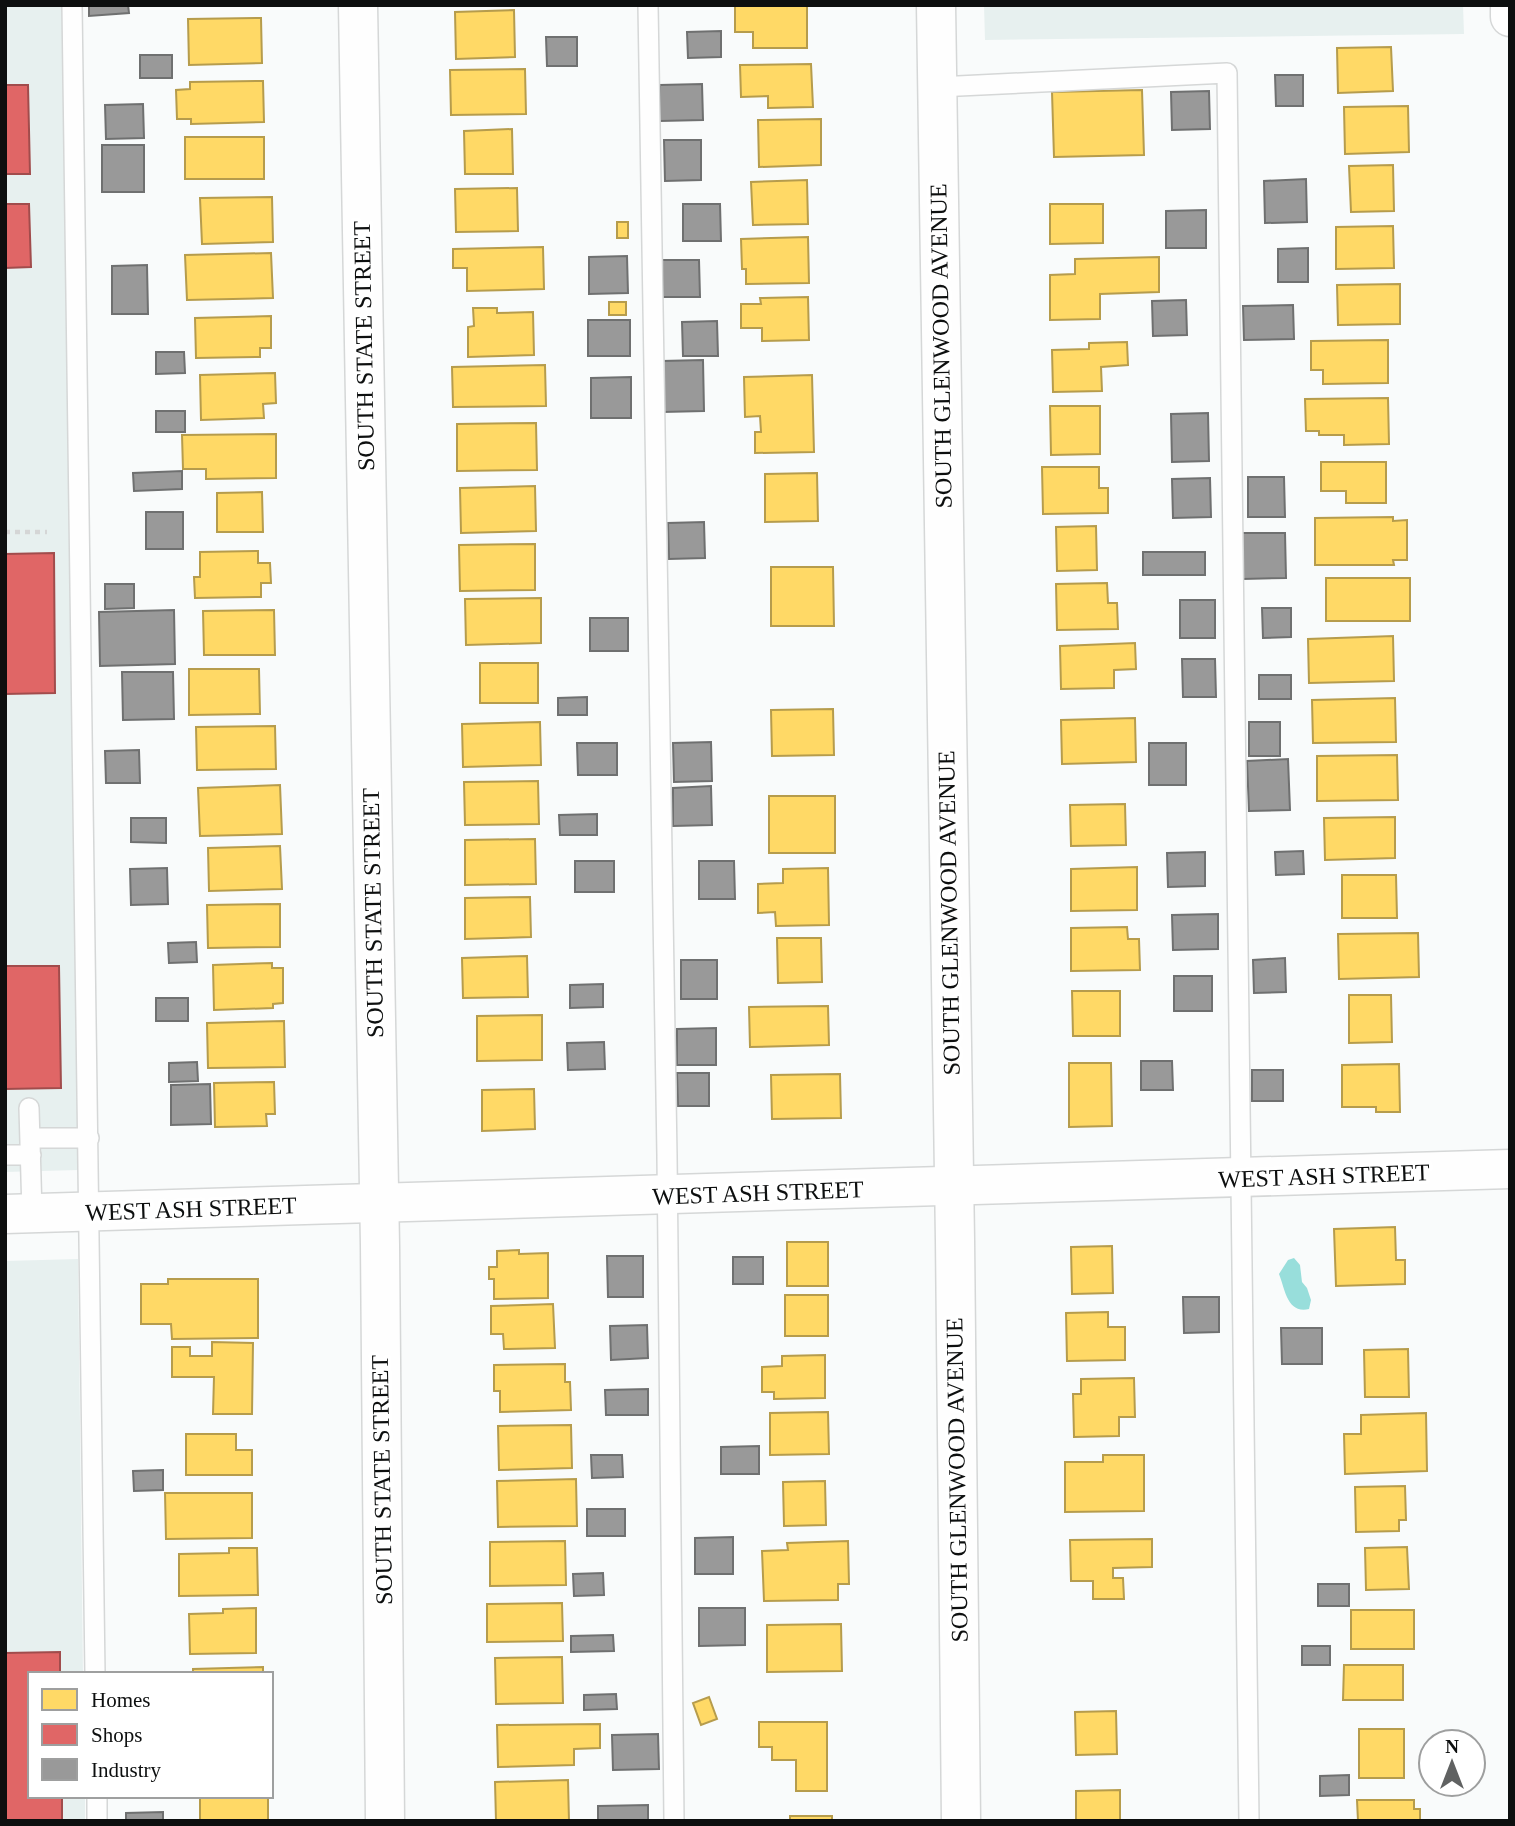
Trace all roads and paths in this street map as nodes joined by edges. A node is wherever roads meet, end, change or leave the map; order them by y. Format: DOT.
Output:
graph roads {
  1 [pos="72,5"];
  2 [pos="358,5"];
  3 [pos="648,5"];
  4 [pos="936,5"];
  5 [pos="1510,5"];
  6 [pos="1510,16"];
  7 [pos="937,87"];
  8 [pos="5,532"];
  9 [pos="47,532"];
  10 [pos="29,1108"];
  11 [pos="89,1138"];
  12 [pos="31,1146"];
  13 [pos="5,1155"];
  14 [pos="1510,1169"];
  15 [pos="1242,1179"];
  16 [pos="954,1187"];
  17 [pos="668,1195"];
  18 [pos="378,1203"];
  19 [pos="90,1213"];
  20 [pos="19,1214"];
  21 [pos="95,1672"];
  22 [pos="97,1798"];
  23 [pos="97,1821"];
  24 [pos="385,1821"];
  25 [pos="674,1821"];
  26 [pos="961,1821"];
  27 [pos="1249,1821"];
  1 -- 11 [label="lane"];
  2 -- 18 [label="street, SOUTH STATE STREET"];
  3 -- 17 [label="lane"];
  4 -- 7 [label="street, SOUTH GLENWOOD AVENUE"];
  5 -- 6 [label="street"];
  7 -- 15 [label="lane"];
  7 -- 16 [label="street, SOUTH GLENWOOD AVENUE"];
  8 -- 9 [label="path"];
  10 -- 12 [label="lane"];
  11 -- 12 [label="lane"];
  11 -- 19 [label="lane"];
  12 -- 13 [label="lane"];
  12 -- 20 [label="lane"];
  14 -- 15 [label="street, WEST ASH STREET"];
  15 -- 16 [label="street, WEST ASH STREET"];
  15 -- 27 [label="lane"];
  16 -- 17 [label="street, WEST ASH STREET"];
  16 -- 26 [label="street, SOUTH GLENWOOD AVENUE"];
  17 -- 18 [label="street, WEST ASH STREET"];
  17 -- 25 [label="lane"];
  18 -- 19 [label="street, WEST ASH STREET"];
  18 -- 24 [label="street, SOUTH STATE STREET"];
  19 -- 20 [label="street, WEST ASH STREET"];
  19 -- 21 [label="lane"];
  22 -- 23 [label="lane"];
}
